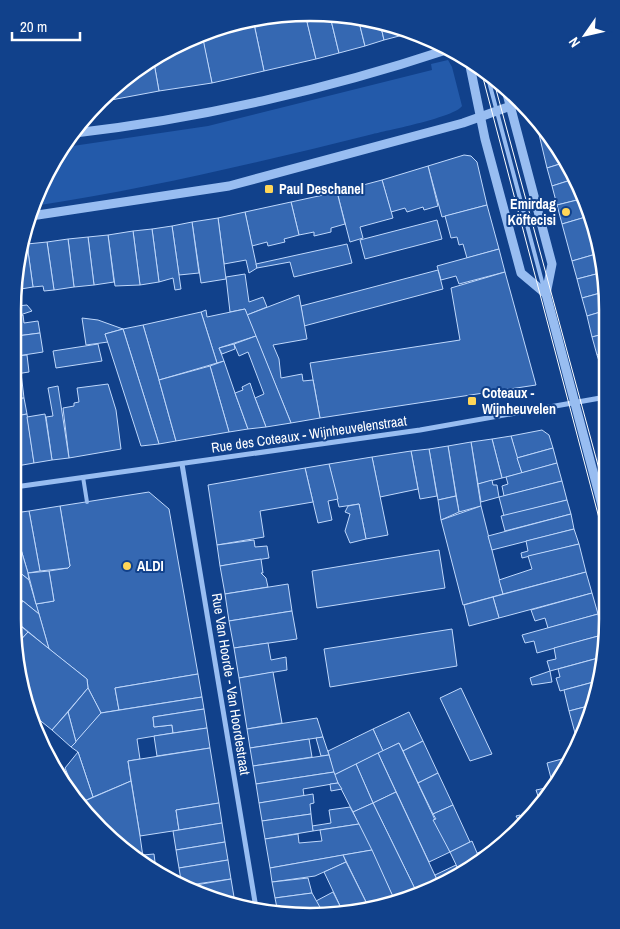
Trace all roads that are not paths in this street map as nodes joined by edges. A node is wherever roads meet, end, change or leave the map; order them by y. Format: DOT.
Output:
graph roads {
  1 [pos="440,52"];
  2 [pos="471,71"];
  3 [pos="490,84"];
  4 [pos="509,101"];
  5 [pos="513,105"];
  6 [pos="510,106"];
  7 [pos="497,110"];
  8 [pos="481,115"];
  9 [pos="83,132"];
  10 [pos="38,215"];
  11 [pos="546,294"];
  12 [pos="599,398"];
  13 [pos="574,402"];
  14 [pos="182,464"];
  15 [pos="83,477"];
  16 [pos="21,486"];
  17 [pos="599,494"];
  18 [pos="87,502"];
  19 [pos="255,902"];
  1 -- 9 [label="street"];
  2 -- 8 [label="street"];
  3 -- 7 [label="lane"];
  4 -- 6 [label="street"];
  5 -- 6 [label="street"];
  6 -- 7 [label="street"];
  6 -- 11 [label="street"];
  7 -- 8 [label="street"];
  7 -- 11 [label="lane"];
  8 -- 10 [label="street"];
  8 -- 11 [label="street"];
  11 -- 13 [label="street"];
  12 -- 13 [label="street, Rue des Coteaux - Wijnheuvelenstraat"];
  13 -- 14 [label="street, Rue des Coteaux - Wijnheuvelenstraat"];
  13 -- 17 [label="street"];
  14 -- 15 [label="street, Rue des Coteaux - Wijnheuvelenstraat"];
  14 -- 19 [label="street, Rue Van Hoorde - Van Hoordestraat"];
  15 -- 16 [label="street, Rue des Coteaux - Wijnheuvelenstraat"];
  15 -- 18 [label="lane"];
}
